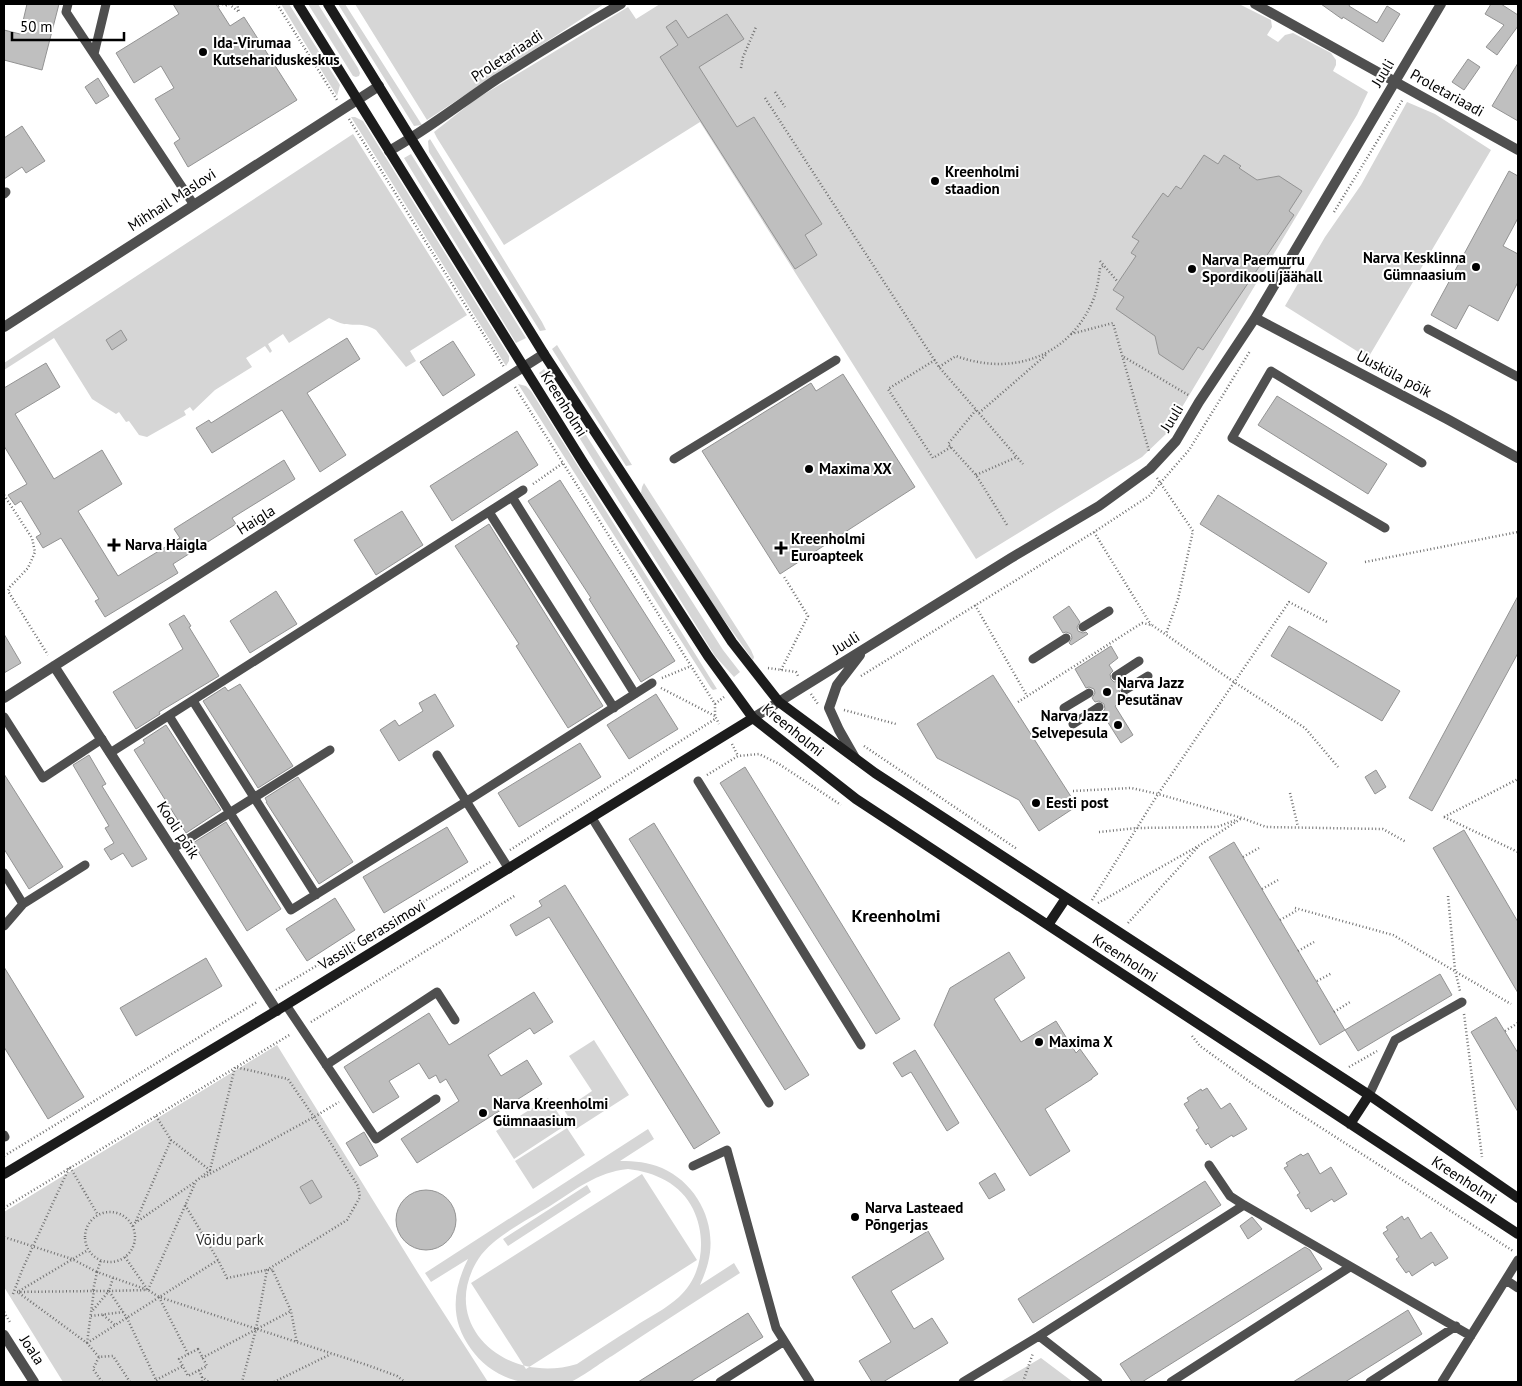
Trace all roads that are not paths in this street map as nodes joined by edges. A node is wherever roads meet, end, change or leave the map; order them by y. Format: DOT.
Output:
graph roads {
  1 [pos="68,4"];
  2 [pos="106,4"];
  3 [pos="298,4"];
  4 [pos="328,4"];
  5 [pos="621,4"];
  6 [pos="1255,4"];
  7 [pos="1441,4"];
  8 [pos="94,54"];
  9 [pos="1395,81"];
  10 [pos="379,86"];
  11 [pos="357,99"];
  12 [pos="412,139"];
  13 [pos="1518,150"];
  14 [pos="389,151"];
  15 [pos="194,205"];
  16 [pos="1255,318"];
  17 [pos="4,327"];
  18 [pos="1428,329"];
  19 [pos="544,354"];
  20 [pos="836,360"];
  21 [pos="524,367"];
  22 [pos="1518,378"];
  23 [pos="1518,458"];
  24 [pos="674,459"];
  25 [pos="1422,463"];
  26 [pos="523,490"];
  27 [pos="512,497"];
  28 [pos="489,512"];
  29 [pos="1385,528"];
  30 [pos="1109,611"];
  31 [pos="1083,627"];
  32 [pos="1066,638"];
  33 [pos="863,650"];
  34 [pos="1033,659"];
  35 [pos="1139,661"];
  36 [pos="52,662"];
  37 [pos="1116,676"];
  38 [pos="1148,676"];
  39 [pos="652,683"];
  40 [pos="1125,690"];
  41 [pos="1089,693"];
  42 [pos="635,694"];
  43 [pos="4,698"];
  44 [pos="192,701"];
  45 [pos="779,702"];
  46 [pos="1099,707"];
  47 [pos="614,708"];
  48 [pos="1064,708"];
  49 [pos="169,716"];
  50 [pos="4,717"];
  51 [pos="753,718"];
  52 [pos="1073,724"];
  53 [pos="102,740"];
  54 [pos="330,750"];
  55 [pos="110,753"];
  56 [pos="437,755"];
  57 [pos="855,758"];
  58 [pos="698,781"];
  59 [pos="254,798"];
  60 [pos="467,801"];
  61 [pos="230,813"];
  62 [pos="592,818"];
  63 [pos="172,849"];
  64 [pos="85,865"];
  65 [pos="509,869"];
  66 [pos="4,873"];
  67 [pos="316,895"];
  68 [pos="1066,898"];
  69 [pos="23,904"];
  70 [pos="4,926"];
  71 [pos="1048,926"];
  72 [pos="1462,1002"];
  73 [pos="281,1008"];
  74 [pos="455,1020"];
  75 [pos="862,1045"];
  76 [pos="326,1065"];
  77 [pos="1369,1095"];
  78 [pos="436,1099"];
  79 [pos="768,1103"];
  80 [pos="1350,1124"];
  81 [pos="1209,1165"];
  82 [pos="692,1166"];
  83 [pos="4,1174"];
  84 [pos="1518,1198"];
  85 [pos="1244,1205"];
  86 [pos="1518,1234"];
  87 [pos="1518,1260"];
  88 [pos="1350,1267"];
  89 [pos="1506,1280"];
  90 [pos="1518,1288"];
  91 [pos="1456,1326"];
  92 [pos="4,1335"];
  93 [pos="1039,1336"];
  94 [pos="1471,1336"];
  95 [pos="783,1342"];
  96 [pos="34,1382"];
  97 [pos="720,1382"];
  98 [pos="810,1382"];
  99 [pos="964,1382"];
  100 [pos="1098,1382"];
  101 [pos="1171,1382"];
  102 [pos="1370,1382"];
  103 [pos="1442,1382"];
  1 -- 8 [label="lane"];
  2 -- 8 [label="lane"];
  3 -- 11 [label="main road, Kreenholmi"];
  4 -- 10 [label="main road, Kreenholmi"];
  5 -- 12 [label="street, Proletariaadi"];
  6 -- 9 [label="street, Proletariaadi"];
  7 -- 9 [label="street, Juuli"];
  8 -- 15 [label="lane"];
  9 -- 13 [label="street, Proletariaadi"];
  9 -- 16 [label="street, Juuli"];
  10 -- 11 [label="street, Mihhail Maslovi"];
  10 -- 12 [label="main road, Kreenholmi"];
  11 -- 14 [label="main road, Kreenholmi"];
  11 -- 15 [label="street, Mihhail Maslovi"];
  12 -- 14 [label="street, Proletariaadi"];
  12 -- 19 [label="main road, Kreenholmi"];
  14 -- 21 [label="main road, Kreenholmi"];
  15 -- 17 [label="street, Mihhail Maslovi"];
  16 -- 23 [label="street, Uusküla põik"];
  16 -- 33 [label="street, Juuli"];
  18 -- 22 [label="lane"];
  19 -- 21 [label="street, Haigla"];
  19 -- 45 [label="main road, Kreenholmi"];
  20 -- 24 [label="lane"];
  21 -- 36 [label="street, Haigla"];
  21 -- 51 [label="main road, Kreenholmi"];
  25 -- 29 [label="lane"];
  26 -- 27 [label="lane"];
  27 -- 28 [label="lane"];
  27 -- 42 [label="lane"];
  28 -- 44 [label="lane"];
  28 -- 47 [label="lane"];
  30 -- 31 [label="lane"];
  32 -- 34 [label="lane"];
  33 -- 45 [label="street, Juuli"];
  33 -- 57 [label="street"];
  35 -- 37 [label="lane"];
  36 -- 43 [label="street, Haigla"];
  36 -- 53 [label="street, Kooli põik"];
  38 -- 40 [label="lane"];
  39 -- 42 [label="lane"];
  41 -- 48 [label="lane"];
  42 -- 47 [label="lane"];
  44 -- 49 [label="lane"];
  44 -- 59 [label="lane"];
  45 -- 51 [label="street, Juuli"];
  45 -- 57 [label="main road, Kreenholmi"];
  46 -- 52 [label="lane"];
  47 -- 60 [label="lane"];
  49 -- 55 [label="lane"];
  49 -- 61 [label="lane"];
  50 -- 53 [label="lane"];
  51 -- 62 [label="main road, Vassili Gerassimovi"];
  51 -- 71 [label="main road, Kreenholmi"];
  53 -- 55 [label="street, Kooli põik"];
  54 -- 59 [label="lane"];
  55 -- 63 [label="street, Kooli põik"];
  56 -- 60 [label="lane"];
  57 -- 68 [label="main road, Kreenholmi"];
  58 -- 75 [label="lane"];
  59 -- 61 [label="lane"];
  59 -- 67 [label="lane"];
  60 -- 65 [label="lane"];
  60 -- 67 [label="lane"];
  61 -- 63 [label="lane"];
  61 -- 67 [label="lane"];
  62 -- 65 [label="main road, Vassili Gerassimovi"];
  62 -- 79 [label="lane"];
  63 -- 73 [label="street, Kooli põik"];
  64 -- 69 [label="lane"];
  65 -- 73 [label="main road, Vassili Gerassimovi"];
  66 -- 69 [label="lane"];
  68 -- 71 [label="main road"];
  68 -- 77 [label="main road, Kreenholmi"];
  69 -- 70 [label="lane"];
  71 -- 80 [label="main road, Kreenholmi"];
  72 -- 77 [label="lane"];
  73 -- 76 [label="lane"];
  73 -- 83 [label="main road, Vassili Gerassimovi"];
  74 -- 76 [label="lane"];
  76 -- 78 [label="lane"];
  77 -- 80 [label="main road"];
  77 -- 84 [label="main road, Kreenholmi"];
  80 -- 86 [label="main road, Kreenholmi"];
  81 -- 85 [label="lane"];
  82 -- 95 [label="lane"];
  85 -- 88 [label="lane"];
  85 -- 93 [label="lane"];
  87 -- 89 [label="lane"];
  88 -- 91 [label="lane"];
  88 -- 101 [label="lane"];
  89 -- 90 [label="lane"];
  89 -- 94 [label="lane"];
  91 -- 94 [label="lane"];
  91 -- 102 [label="lane"];
  92 -- 96 [label="street, Joala"];
  93 -- 99 [label="lane"];
  93 -- 100 [label="lane"];
  94 -- 103 [label="lane"];
  95 -- 97 [label="lane"];
  95 -- 98 [label="lane"];
}
